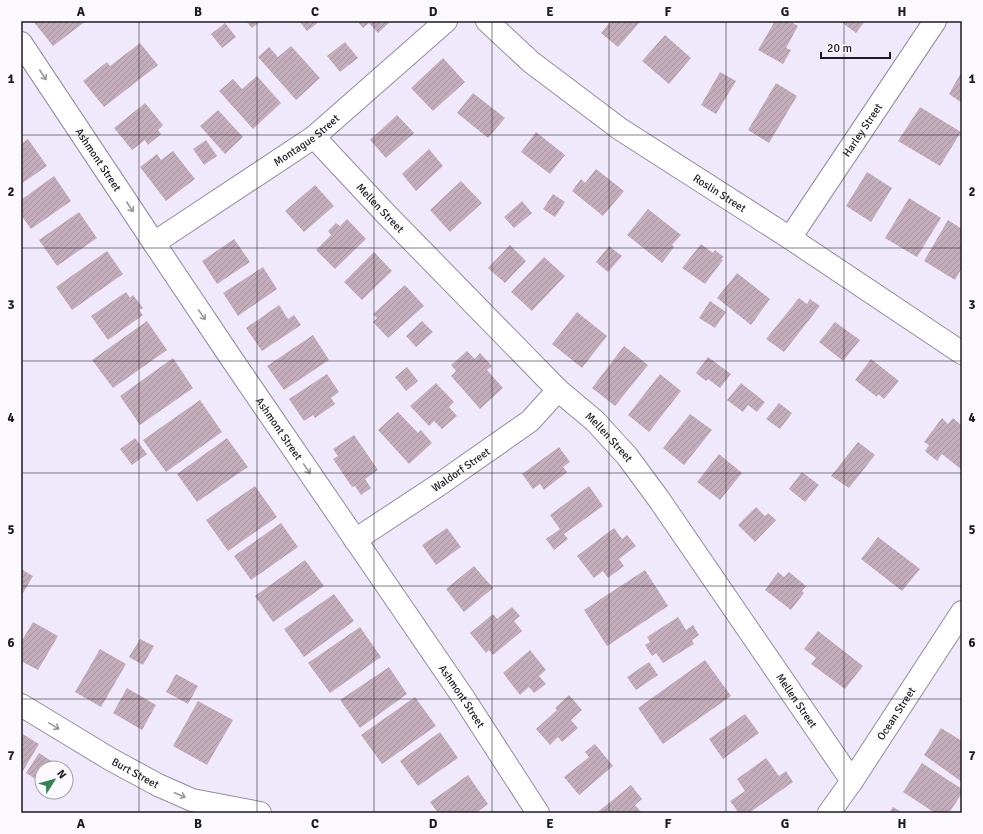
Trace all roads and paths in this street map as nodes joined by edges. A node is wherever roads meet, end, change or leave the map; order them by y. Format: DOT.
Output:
graph roads {
  1 [pos="446,21"];
  2 [pos="487,21"];
  3 [pos="935,21"];
  4 [pos="21,43"];
  5 [pos="314,137"];
  6 [pos="790,238"];
  7 [pos="154,243"];
  8 [pos="962,353"];
  9 [pos="558,390"];
  10 [pos="355,540"];
  11 [pos="962,612"];
  12 [pos="21,705"];
  13 [pos="852,781"];
  14 [pos="260,813"];
  15 [pos="538,813"];
  16 [pos="829,813"];
  1 -- 5 [label="street, Montague Street"];
  2 -- 6 [label="street, Roslin Street"];
  3 -- 6 [label="street, Harley Street"];
  4 -- 7 [label="street, Ashmont Street, one-way"];
  5 -- 7 [label="street, Montague Street"];
  5 -- 9 [label="street, Mellen Street"];
  6 -- 8 [label="street, Roslin Street"];
  7 -- 10 [label="street, Ashmont Street, one-way"];
  9 -- 10 [label="street, Waldorf Street"];
  9 -- 13 [label="street, Mellen Street"];
  10 -- 15 [label="street, Ashmont Street"];
  11 -- 13 [label="street, Ocean Street"];
  12 -- 14 [label="street, Burt Street, one-way"];
  13 -- 16 [label="street, Ocean Street"];
}
